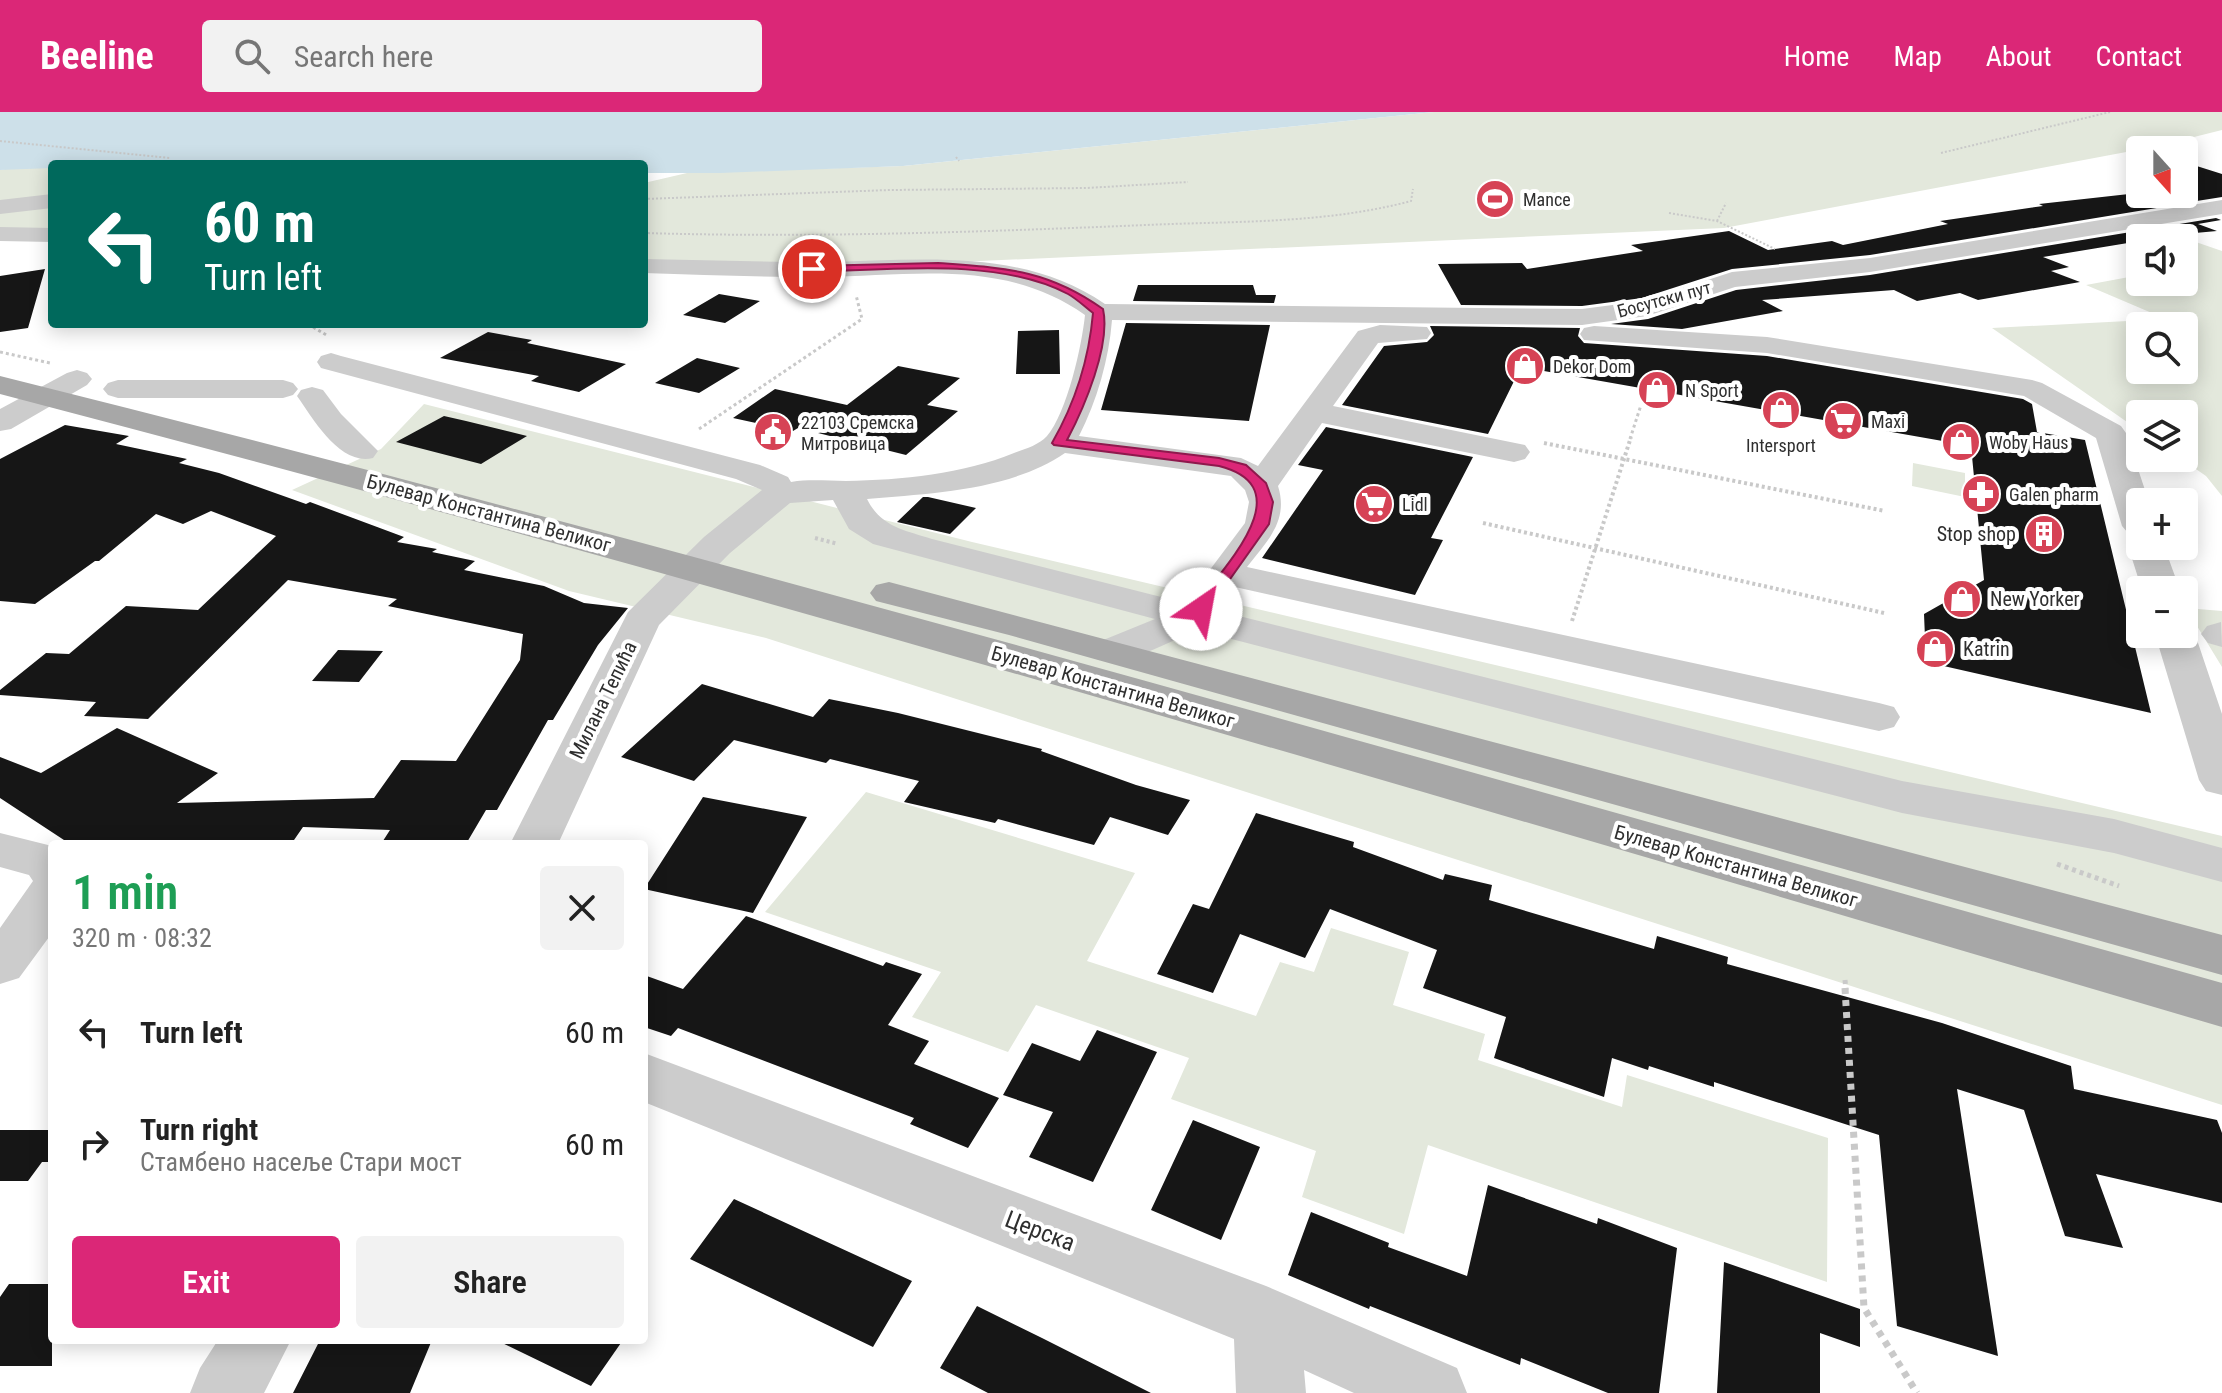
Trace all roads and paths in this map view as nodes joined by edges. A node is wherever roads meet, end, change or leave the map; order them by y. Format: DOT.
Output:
graph roads {
  1 [pos="2110,112"];
  2 [pos="0,141"];
  3 [pos="1941,153"];
  4 [pos="170,158"];
  5 [pos="1188,182"];
  6 [pos="1413,189"];
  7 [pos="648,199"];
  8 [pos="48,201"];
  9 [pos="1726,203"];
  10 [pos="0,207"];
  11 [pos="2222,207"];
  12 [pos="1669,213"];
  13 [pos="1717,221"];
  14 [pos="648,233"];
  15 [pos="0,234"];
  16 [pos="48,235"];
  17 [pos="648,266"];
  18 [pos="842,269"];
  19 [pos="1823,272"];
  20 [pos="1099,312"];
  21 [pos="331,362"];
  22 [pos="0,363"];
  23 [pos="0,385"];
  24 [pos="62,387"];
  25 [pos="118,389"];
  26 [pos="1641,405"];
  27 [pos="1315,412"];
  28 [pos="0,422"];
  29 [pos="1059,443"];
  30 [pos="1524,447"];
  31 [pos="670,449"];
  32 [pos="362,451"];
  33 [pos="1625,459"];
  34 [pos="1261,486"];
  35 [pos="2128,488"];
  36 [pos="846,491"];
  37 [pos="780,494"];
  38 [pos="1885,511"];
  39 [pos="1483,523"];
  40 [pos="1597,549"];
  41 [pos="705,558"];
  42 [pos="1224,573"];
  43 [pos="1884,613"];
  44 [pos="1192,618"];
  45 [pos="1569,629"];
  46 [pos="2180,648"];
  47 [pos="1110,651"];
  48 [pos="1879,717"];
  49 [pos="2222,780"];
  50 [pos="536,840"];
  51 [pos="0,850"];
  52 [pos="48,865"];
  53 [pos="2222,865"];
  54 [pos="48,897"];
  55 [pos="2222,955"];
  56 [pos="0,964"];
  57 [pos="1845,980"];
  58 [pos="2222,1005"];
  59 [pos="648,1079"];
  60 [pos="1266,1319"];
  61 [pos="255,1344"];
  62 [pos="225,1393"];
  63 [pos="1271,1393"];
  64 [pos="1432,1393"];
  65 [pos="1917,1393"];
  1 -- 3 [label="path"];
  2 -- 4 [label="path"];
  5 -- 7 [label="path"];
  6 -- 14 [label="path"];
  8 -- 10 [label="street"];
  9 -- 13 [label="path"];
  11 -- 19 [label="street, Босутски пут"];
  12 -- 13 [label="path"];
  13 -- 19 [label="path"];
  15 -- 16 [label="street"];
  17 -- 18 [label="street"];
  18 -- 20 [label="street"];
  18 -- 31 [label="path"];
  19 -- 20 [label="street, Босутски пут"];
  20 -- 29 [label="street"];
  21 -- 31 [label="street"];
  22 -- 24 [label="main road, Булевар Константина Великог"];
  23 -- 24 [label="main road, Булевар Константина Великог"];
  24 -- 25 [label="main road, Булевар Константина Великог"];
  24 -- 28 [label="street"];
  24 -- 41 [label="main road, Булевар Константина Великог"];
  25 -- 32 [label="main road, Булевар Константина Великог"];
  25 -- 32 [label="street"];
  26 -- 33 [label="path"];
  27 -- 30 [label="street"];
  27 -- 34 [label="street"];
  27 -- 35 [label="street"];
  29 -- 34 [label="street"];
  29 -- 36 [label="street"];
  30 -- 33 [label="path"];
  31 -- 37 [label="street"];
  32 -- 41 [label="main road, Булевар Константина Великог"];
  33 -- 38 [label="path"];
  33 -- 40 [label="path"];
  34 -- 42 [label="street"];
  36 -- 37 [label="street"];
  36 -- 44 [label="street"];
  37 -- 41 [label="street, Милана Тепића"];
  39 -- 40 [label="path"];
  40 -- 43 [label="path"];
  40 -- 45 [label="path"];
  41 -- 47 [label="main road, Булевар Константина Великог"];
  41 -- 50 [label="street, Милана Тепића"];
  41 -- 58 [label="main road, Булевар Константина Великог"];
  42 -- 44 [label="street"];
  42 -- 48 [label="street"];
  44 -- 47 [label="street"];
  44 -- 53 [label="street"];
  46 -- 49 [label="street"];
  47 -- 55 [label="main road, Булевар Константина Великог"];
  51 -- 52 [label="street"];
  54 -- 56 [label="street"];
  57 -- 65 [label="path"];
  59 -- 60 [label="street, Церска"];
  60 -- 63 [label="street"];
  60 -- 64 [label="street, Церска"];
  61 -- 62 [label="street"];
}
